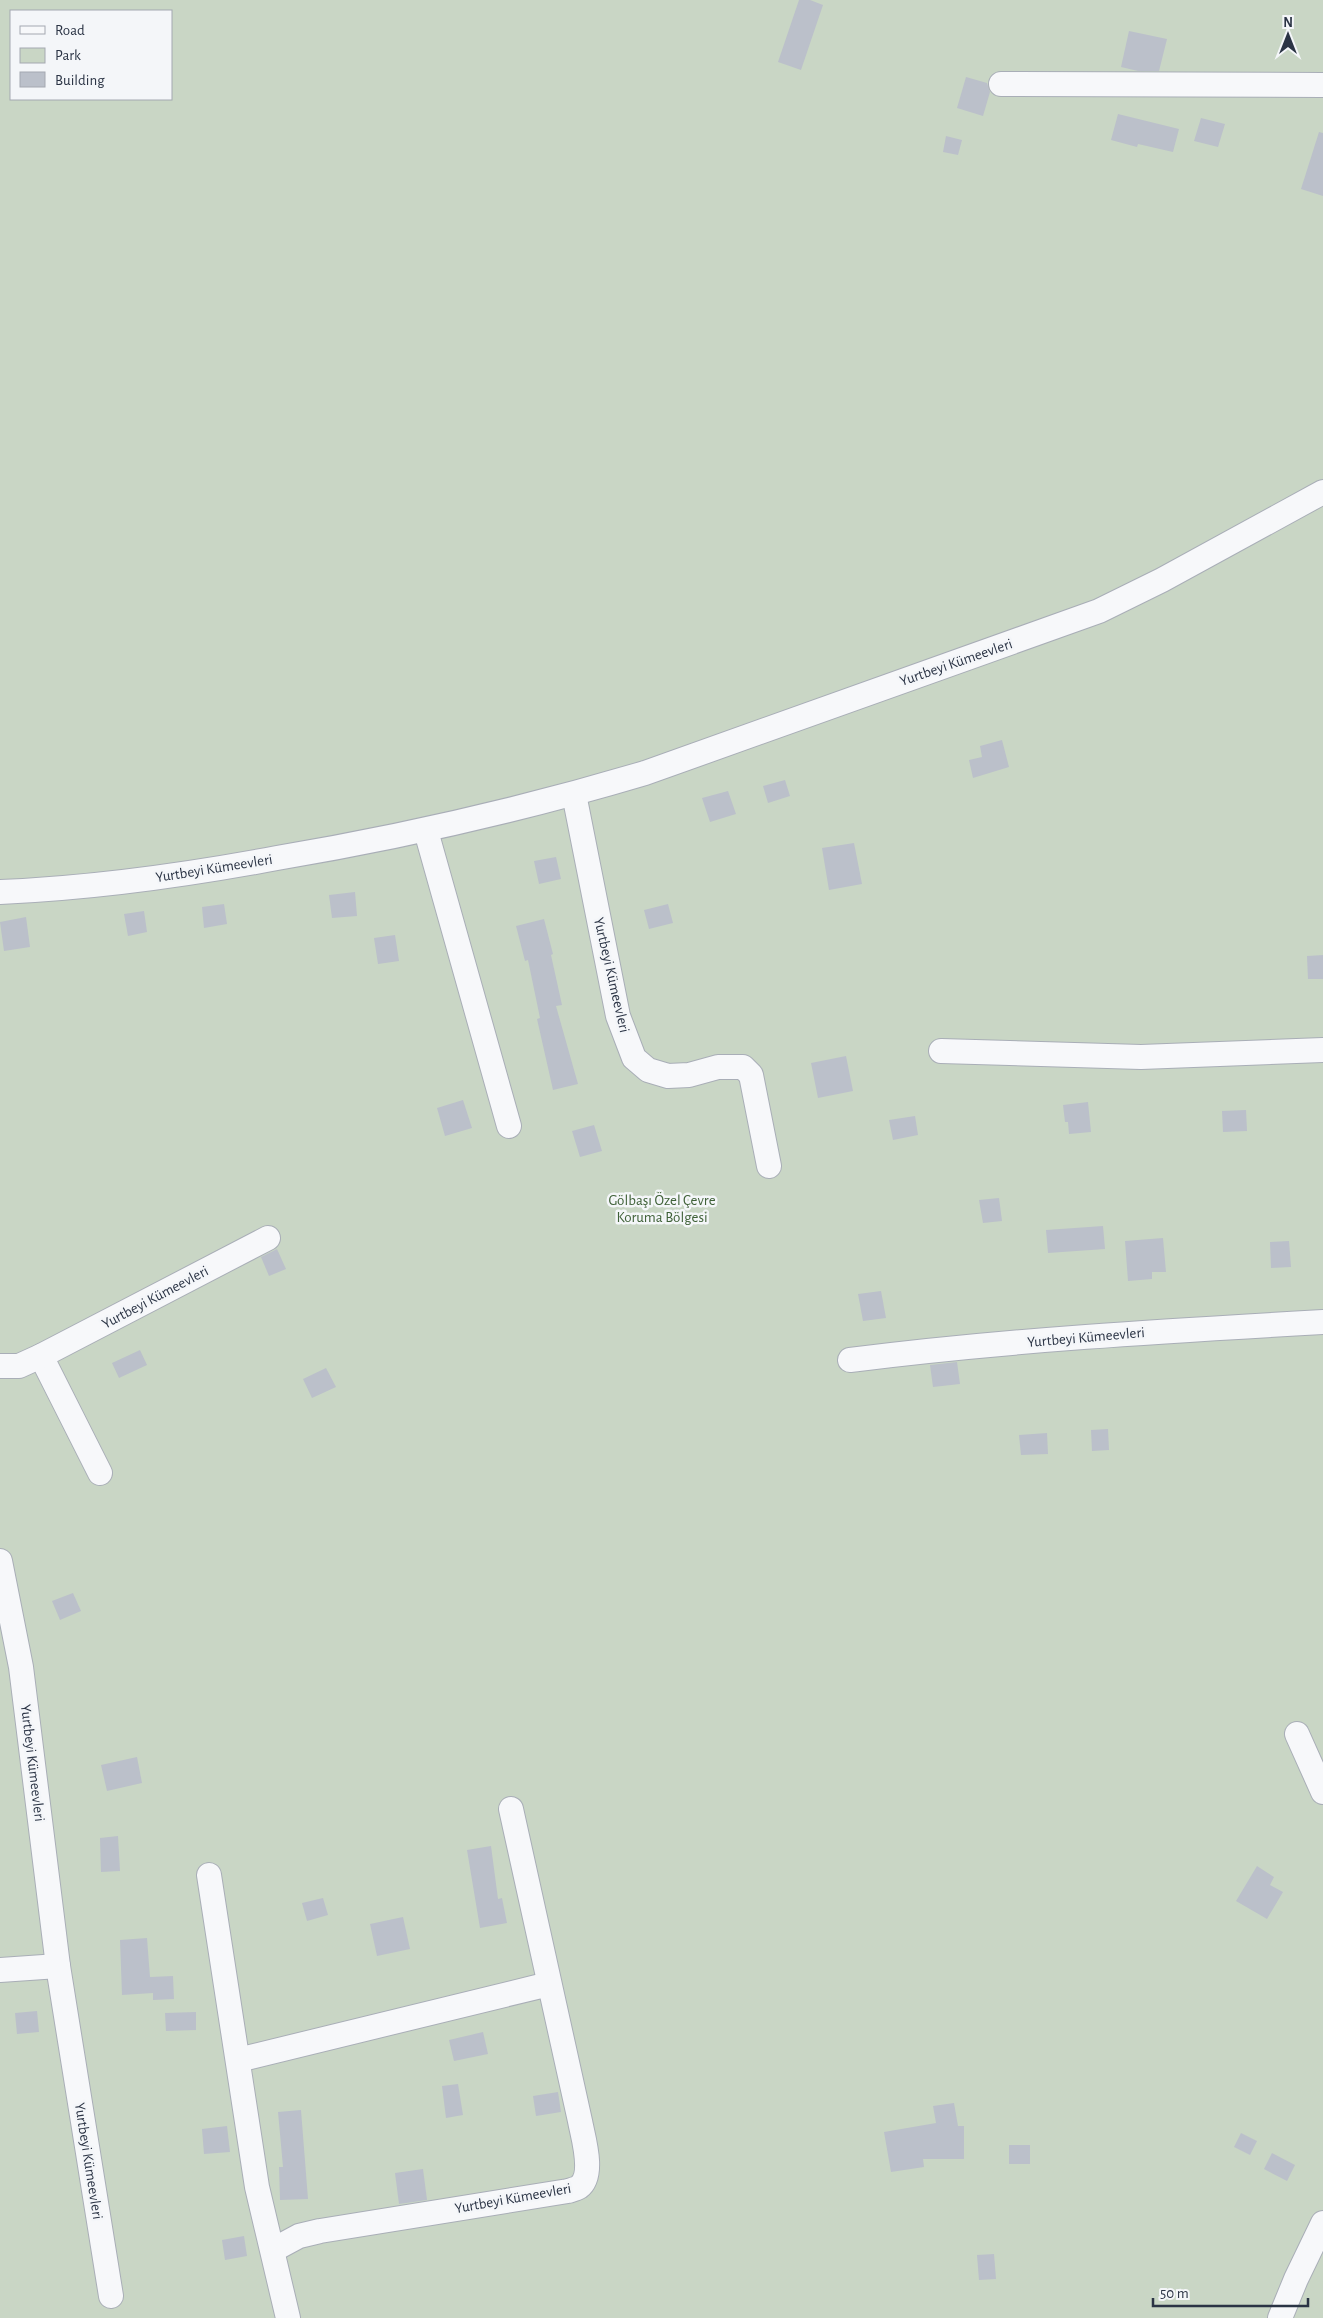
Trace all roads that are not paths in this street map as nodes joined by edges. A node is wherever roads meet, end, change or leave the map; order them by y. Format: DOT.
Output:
graph roads {
  1 [pos="1001,84"];
  2 [pos="1323,85"];
  3 [pos="1323,492"];
  4 [pos="574,794"];
  5 [pos="426,831"];
  6 [pos="0,892"];
  7 [pos="1323,1050"];
  8 [pos="941,1051"];
  9 [pos="509,1126"];
  10 [pos="769,1166"];
  11 [pos="268,1238"];
  12 [pos="1323,1322"];
  13 [pos="41,1356"];
  14 [pos="850,1360"];
  15 [pos="0,1366"];
  16 [pos="100,1473"];
  17 [pos="0,1561"];
  18 [pos="1297,1734"];
  19 [pos="1323,1792"];
  20 [pos="511,1809"];
  21 [pos="209,1875"];
  22 [pos="58,1966"];
  23 [pos="0,1970"];
  24 [pos="549,1984"];
  25 [pos="238,2060"];
  26 [pos="1323,2222"];
  27 [pos="273,2250"];
  28 [pos="111,2296"];
  29 [pos="288,2318"];
  30 [pos="1280,2318"];
  1 -- 2 [label="street"];
  3 -- 4 [label="street, Yurtbeyi Kümeevleri"];
  4 -- 5 [label="street, Yurtbeyi Kümeevleri"];
  4 -- 10 [label="street, Yurtbeyi Kümeevleri"];
  5 -- 6 [label="street, Yurtbeyi Kümeevleri"];
  5 -- 9 [label="street"];
  7 -- 8 [label="street"];
  11 -- 13 [label="street, Yurtbeyi Kümeevleri"];
  12 -- 14 [label="street, Yurtbeyi Kümeevleri"];
  13 -- 15 [label="street, Yurtbeyi Kümeevleri"];
  13 -- 16 [label="street"];
  17 -- 22 [label="street, Yurtbeyi Kümeevleri"];
  18 -- 19 [label="street"];
  20 -- 24 [label="street, Yurtbeyi Kümeevleri"];
  21 -- 25 [label="street"];
  22 -- 23 [label="street"];
  22 -- 28 [label="street, Yurtbeyi Kümeevleri"];
  24 -- 25 [label="street"];
  24 -- 27 [label="street, Yurtbeyi Kümeevleri"];
  25 -- 27 [label="street"];
  26 -- 30 [label="street"];
  27 -- 29 [label="street"];
}
